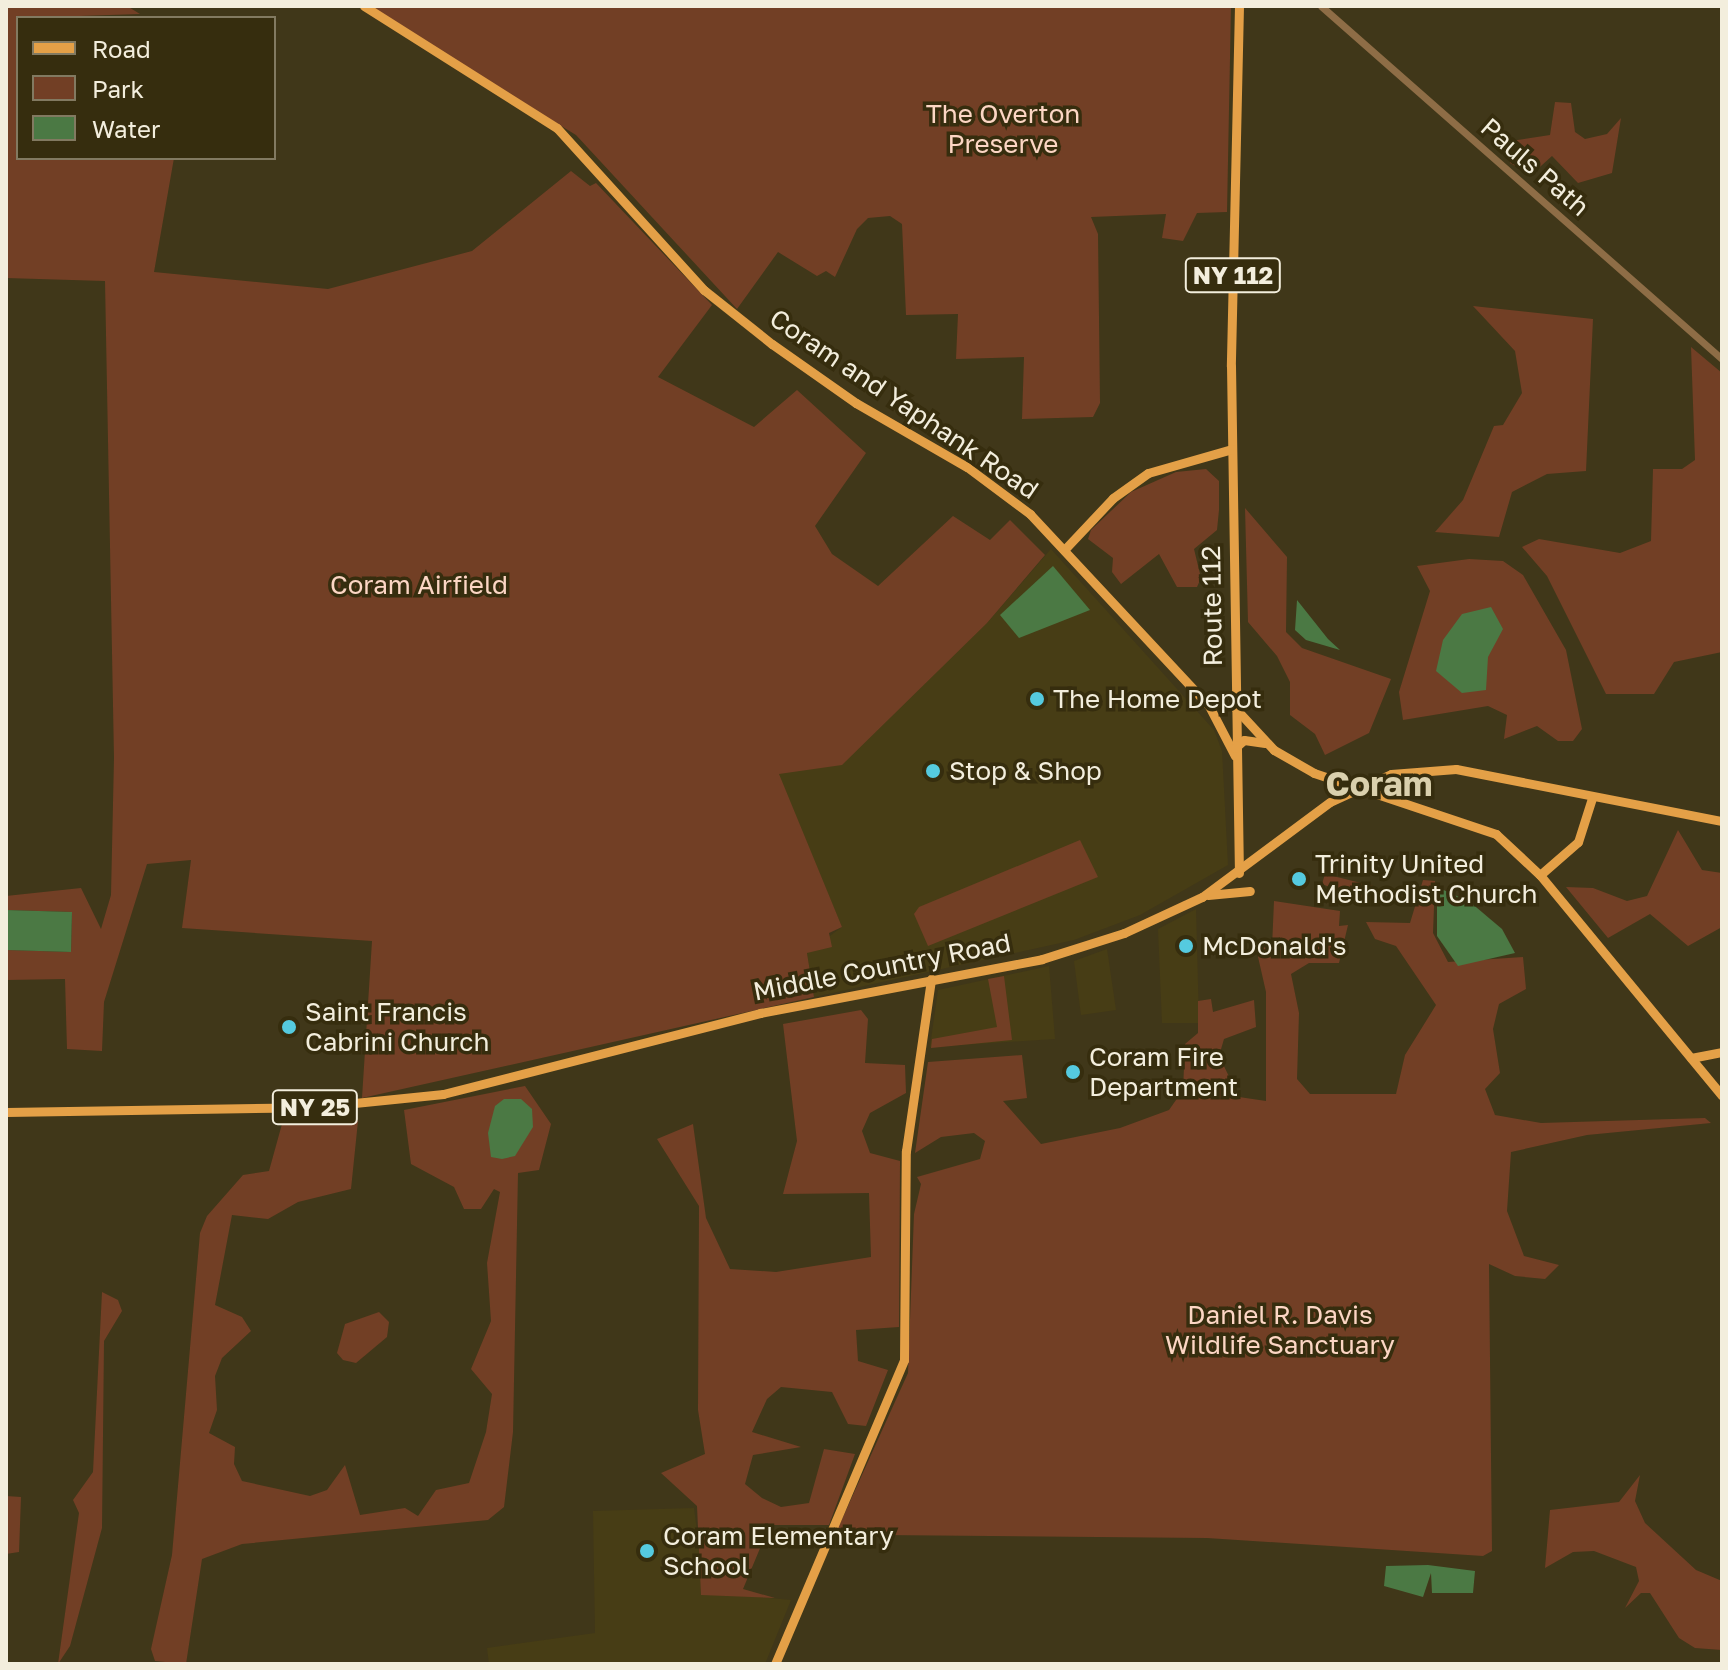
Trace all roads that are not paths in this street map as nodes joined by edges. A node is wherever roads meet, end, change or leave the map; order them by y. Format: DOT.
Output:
graph roads {
  1 [pos="364,6"];
  2 [pos="1239,6"];
  3 [pos="1321,6"];
  4 [pos="1722,359"];
  5 [pos="1232,449"];
  6 [pos="1064,550"];
  7 [pos="1235,707"];
  8 [pos="1268,744"];
  9 [pos="1235,752"];
  10 [pos="1351,790"];
  11 [pos="1592,798"];
  12 [pos="1722,821"];
  13 [pos="1239,873"];
  14 [pos="1540,875"];
  15 [pos="1250,891"];
  16 [pos="1205,895"];
  17 [pos="931,979"];
  18 [pos="1722,1052"];
  19 [pos="1691,1058"];
  20 [pos="1722,1096"];
  21 [pos="6,1112"];
  22 [pos="775,1664"];
  1 -- 6 [label="main road, Coram and Yaphank Road"];
  2 -- 5 [label="main road, Route 112 / NY 112"];
  3 -- 4 [label="street, Pauls Path"];
  5 -- 6 [label="main road"];
  5 -- 7 [label="main road, Route 112 / NY 112"];
  6 -- 9 [label="main road, Coram and Yaphank Road"];
  7 -- 8 [label="main road"];
  7 -- 9 [label="main road, Route 112"];
  8 -- 9 [label="main road"];
  8 -- 10 [label="main road"];
  9 -- 13 [label="main road, Route 112"];
  10 -- 11 [label="main road, Middle Country Road / NY 25"];
  10 -- 13 [label="main road, Middle Country Road / NY 25"];
  10 -- 14 [label="main road"];
  11 -- 12 [label="main road, Middle Country Road / NY 25"];
  11 -- 14 [label="main road"];
  13 -- 16 [label="main road, Middle Country Road / NY 25"];
  14 -- 19 [label="main road"];
  15 -- 16 [label="main road"];
  16 -- 17 [label="main road, Middle Country Road / NY 25"];
  17 -- 21 [label="main road, Middle Country Road / NY 25"];
  17 -- 22 [label="main road"];
  18 -- 19 [label="main road"];
  19 -- 20 [label="main road"];
}
